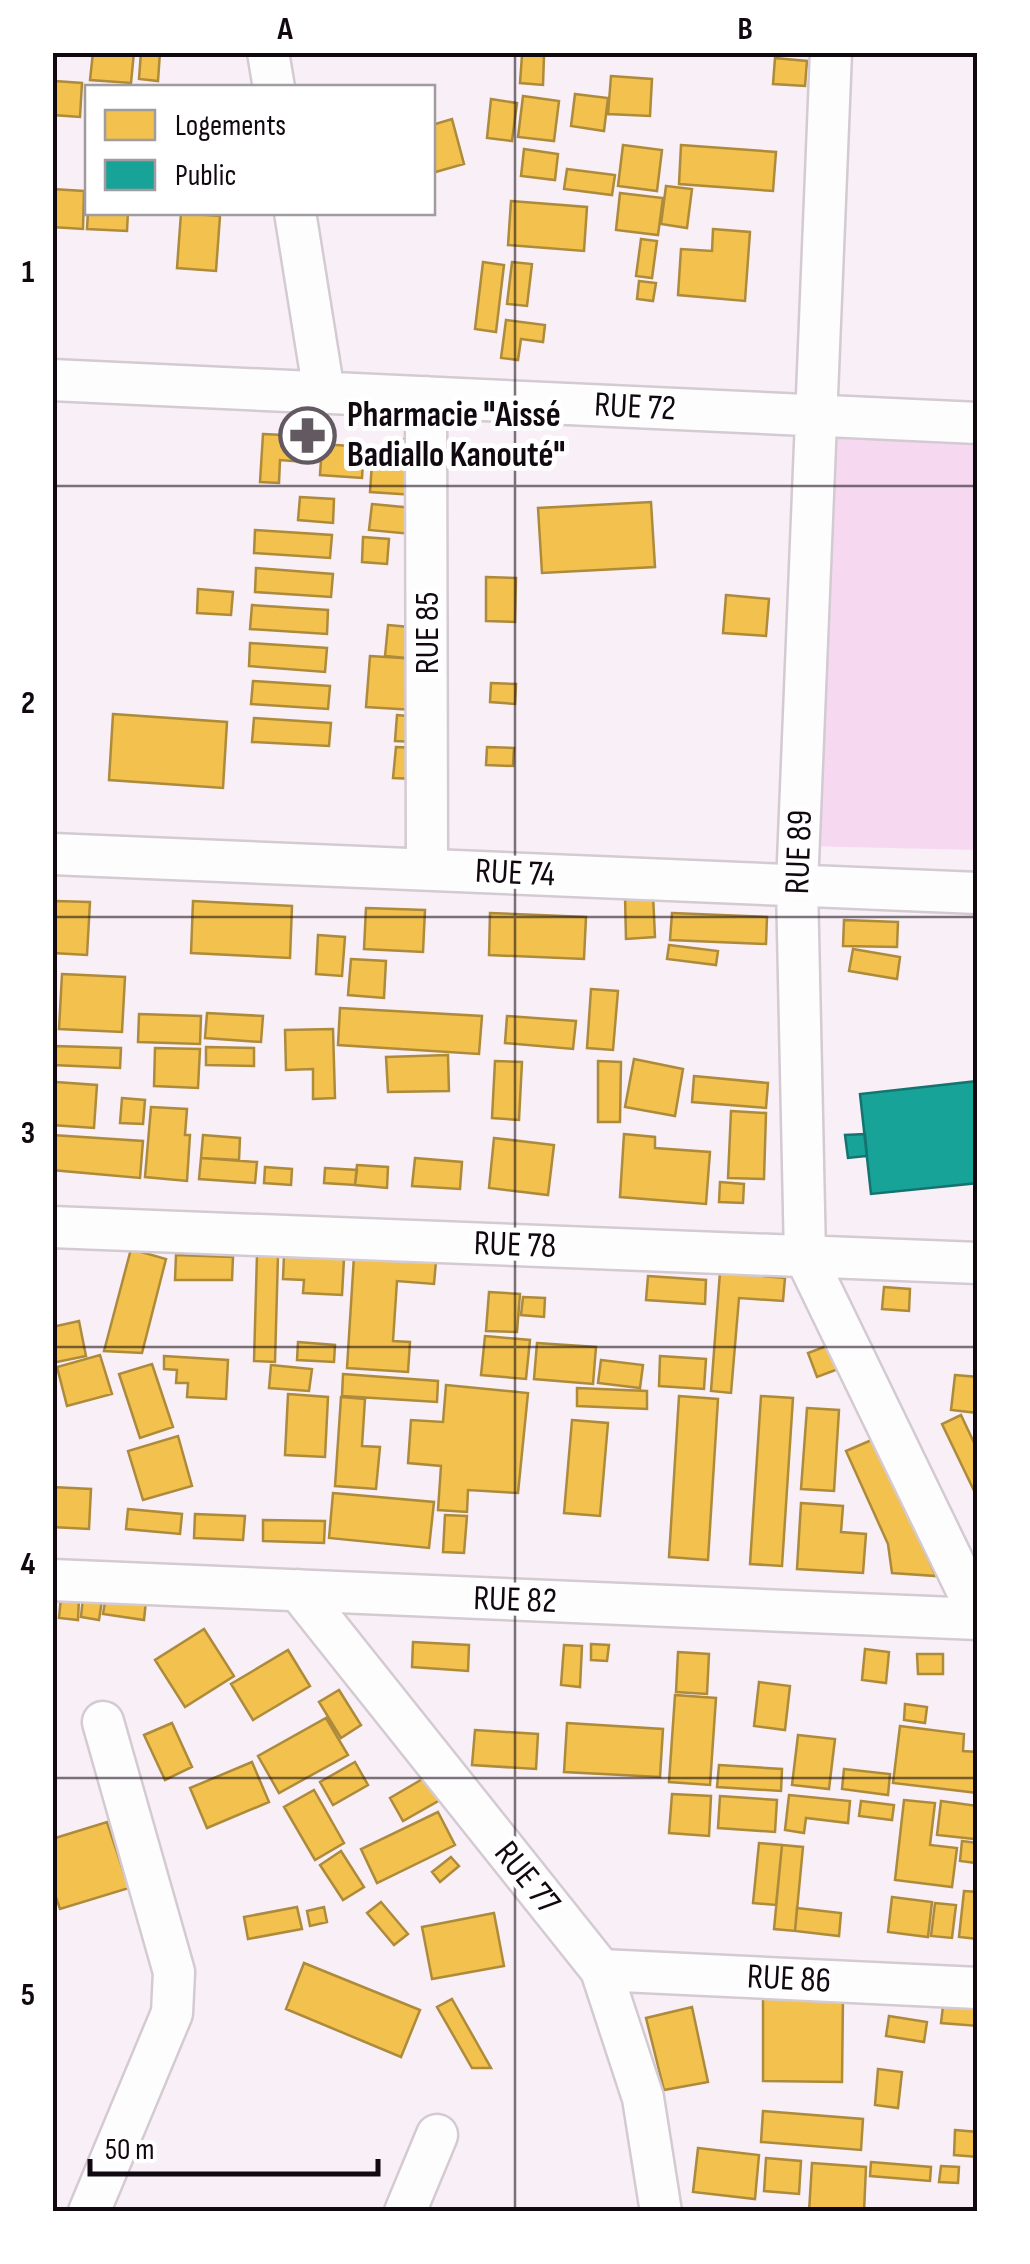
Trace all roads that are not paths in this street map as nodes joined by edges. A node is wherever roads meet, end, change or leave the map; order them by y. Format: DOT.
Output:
graph roads {
  1 [pos="268,52"];
  2 [pos="831,52"];
  3 [pos="274,85"];
  4 [pos="294,215"];
  5 [pos="52,380"];
  6 [pos="324,392"];
  7 [pos="426,398"];
  8 [pos="816,415"];
  9 [pos="978,423"];
  10 [pos="52,854"];
  11 [pos="428,869"];
  12 [pos="797,886"];
  13 [pos="978,893"];
  14 [pos="52,1227"];
  15 [pos="805,1256"];
  16 [pos="978,1262"];
  17 [pos="52,1580"];
  18 [pos="298,1590"];
  19 [pos="978,1616"];
  20 [pos="102,1722"];
  21 [pos="601,1970"];
  22 [pos="978,1988"];
  23 [pos="437,2135"];
  24 [pos="90,2212"];
  25 [pos="406,2212"];
  26 [pos="662,2212"];
  1 -- 3 [label="street"];
  2 -- 8 [label="street, RUE 89"];
  4 -- 6 [label="street"];
  5 -- 6 [label="street, RUE 72"];
  6 -- 7 [label="street, RUE 72"];
  7 -- 8 [label="street, RUE 72"];
  7 -- 11 [label="street, RUE 85"];
  8 -- 9 [label="street, RUE 72"];
  8 -- 12 [label="street, RUE 89"];
  10 -- 11 [label="street, RUE 74"];
  11 -- 12 [label="street, RUE 74"];
  12 -- 13 [label="street, RUE 74"];
  12 -- 15 [label="street, RUE 89"];
  14 -- 15 [label="street, RUE 78"];
  15 -- 16 [label="street, RUE 78"];
  15 -- 19 [label="street, RUE 89"];
  17 -- 18 [label="street, RUE 82"];
  18 -- 19 [label="street, RUE 82"];
  18 -- 21 [label="street, RUE 77"];
  20 -- 24 [label="street"];
  21 -- 22 [label="street, RUE 86"];
  21 -- 26 [label="street, RUE 77"];
  23 -- 25 [label="street"];
}
